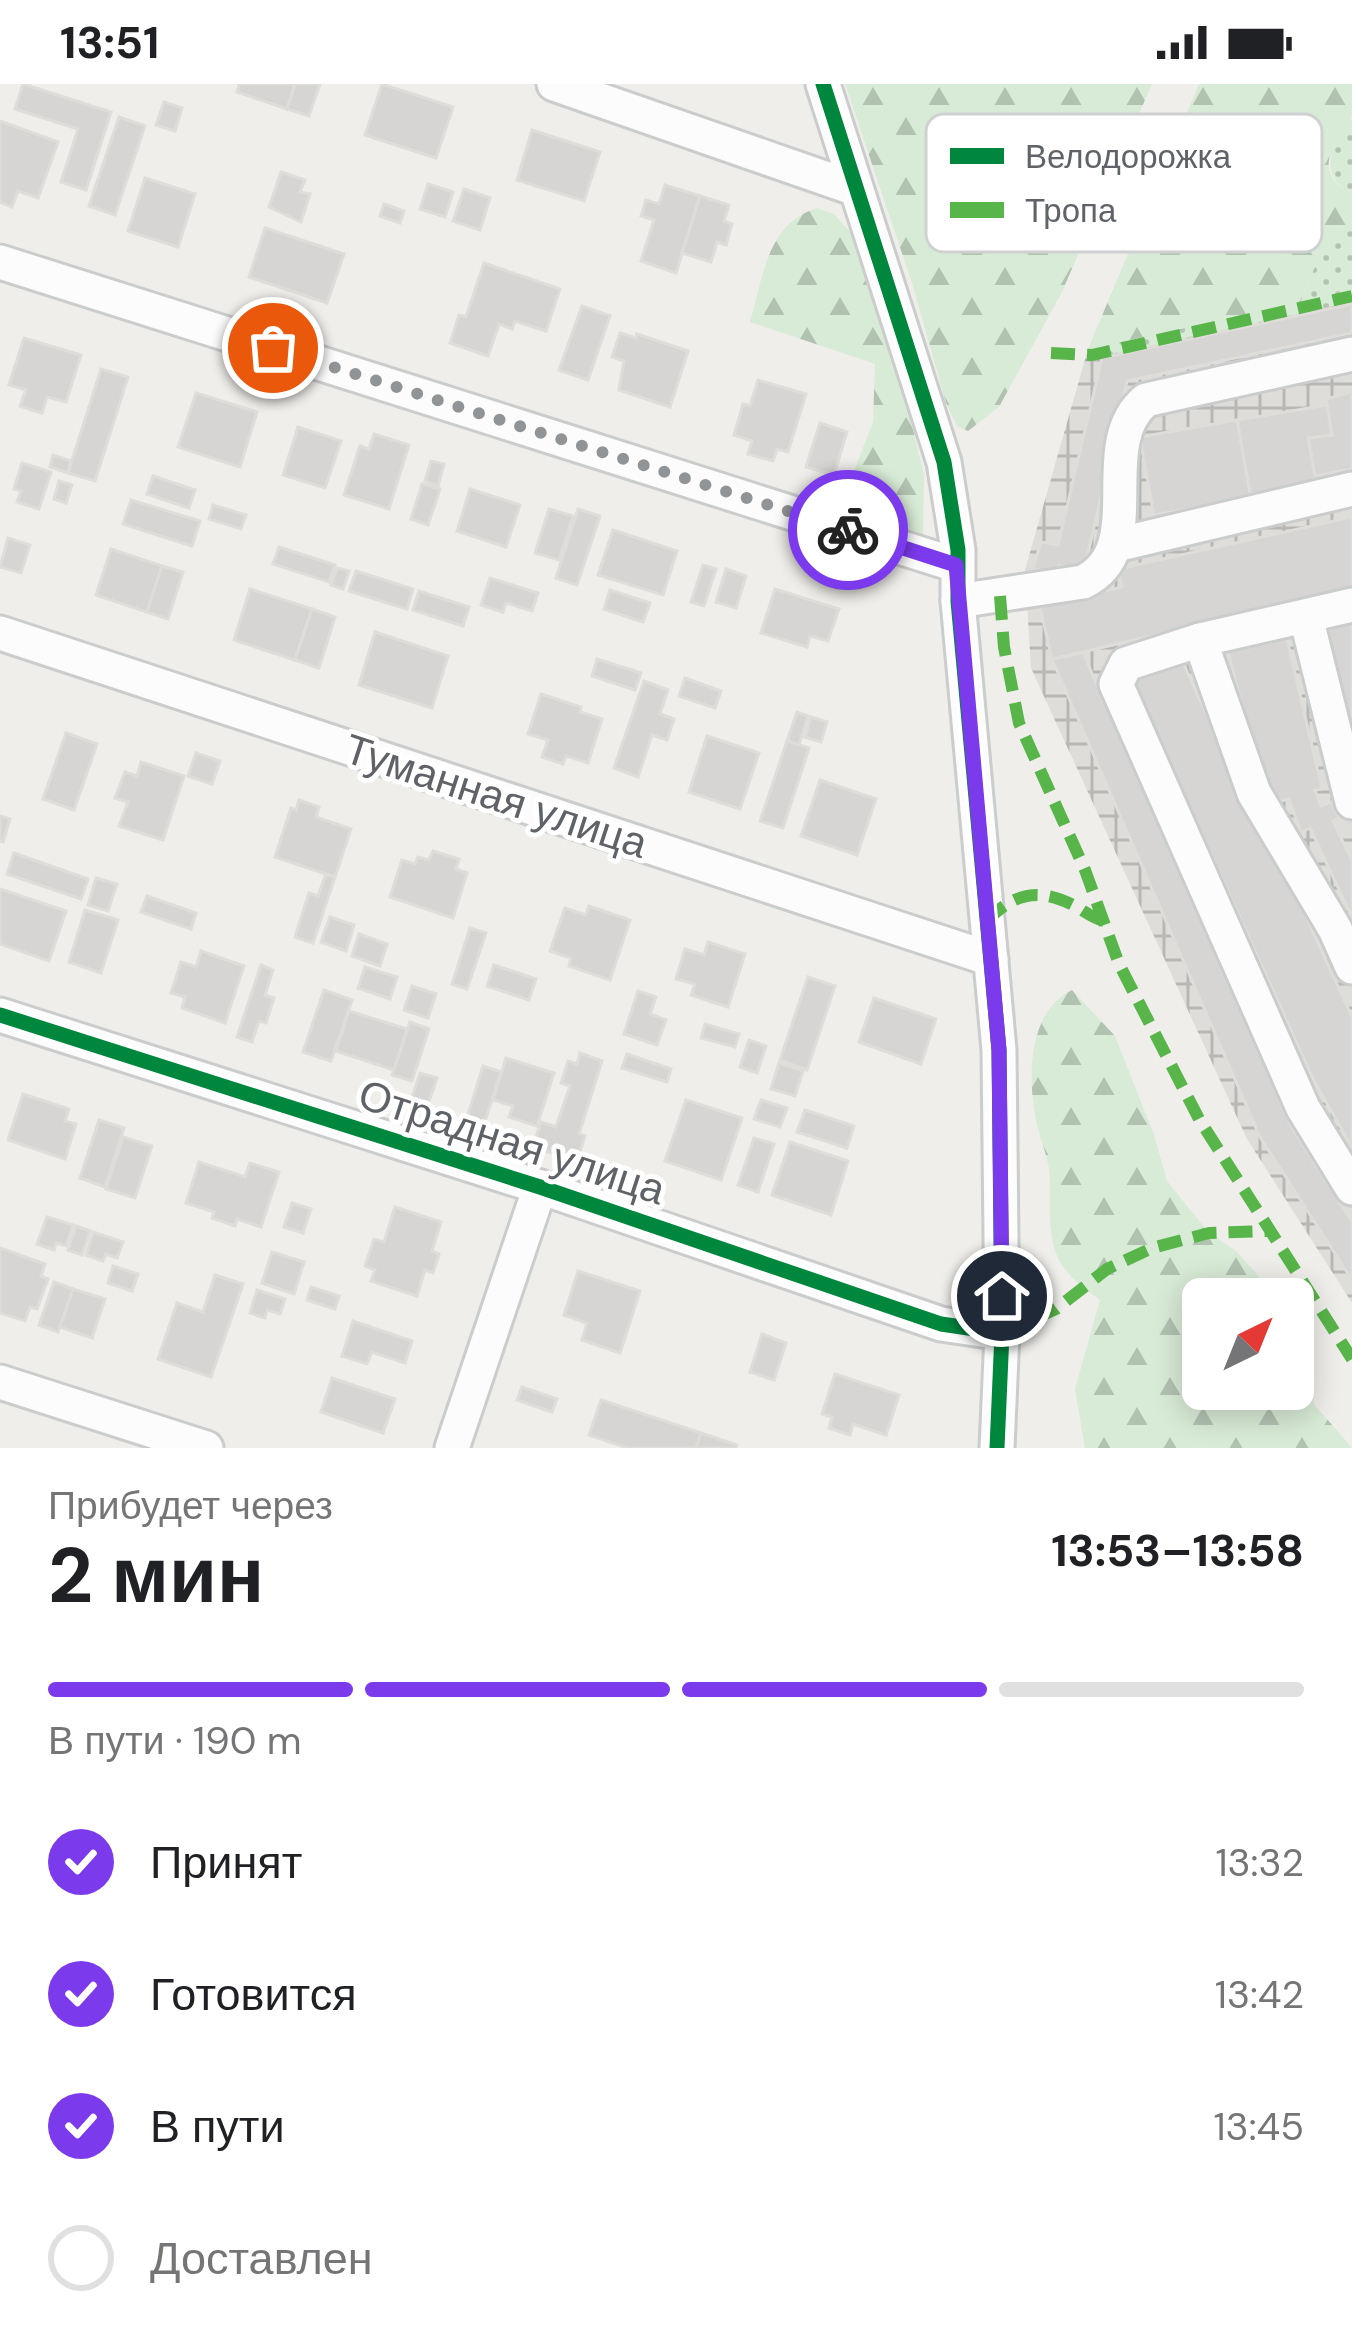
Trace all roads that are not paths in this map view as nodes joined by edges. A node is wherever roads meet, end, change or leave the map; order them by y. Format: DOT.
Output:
graph roads {
  1 [pos="554,84"];
  2 [pos="823,84"];
  3 [pos="856,188"];
  4 [pos="0,262"];
  5 [pos="1352,354"];
  6 [pos="1352,489"];
  7 [pos="1116,545"];
  8 [pos="956,565"];
  9 [pos="958,601"];
  10 [pos="1352,605"];
  11 [pos="1306,616"];
  12 [pos="0,633"];
  13 [pos="1200,640"];
  14 [pos="1352,802"];
  15 [pos="992,959"];
  16 [pos="1352,967"];
  17 [pos="0,1015"];
  18 [pos="540,1186"];
  19 [pos="1352,1189"];
  20 [pos="1002,1333"];
  21 [pos="0,1382"];
  22 [pos="206,1448"];
  23 [pos="452,1448"];
  24 [pos="997,1448"];
  1 -- 3 [label="street"];
  2 -- 3 [label="street"];
  3 -- 8 [label="street"];
  4 -- 8 [label="street"];
  5 -- 7 [label="street"];
  6 -- 7 [label="street"];
  7 -- 9 [label="street"];
  8 -- 9 [label="street"];
  9 -- 15 [label="street"];
  10 -- 11 [label="street"];
  11 -- 13 [label="street"];
  11 -- 14 [label="street"];
  12 -- 15 [label="street, Туманная улица"];
  13 -- 16 [label="street"];
  13 -- 19 [label="street"];
  15 -- 20 [label="street"];
  17 -- 18 [label="street, Отрадная улица"];
  18 -- 20 [label="street, Отрадная улица"];
  18 -- 23 [label="street"];
  20 -- 24 [label="street"];
  21 -- 22 [label="street"];
}
